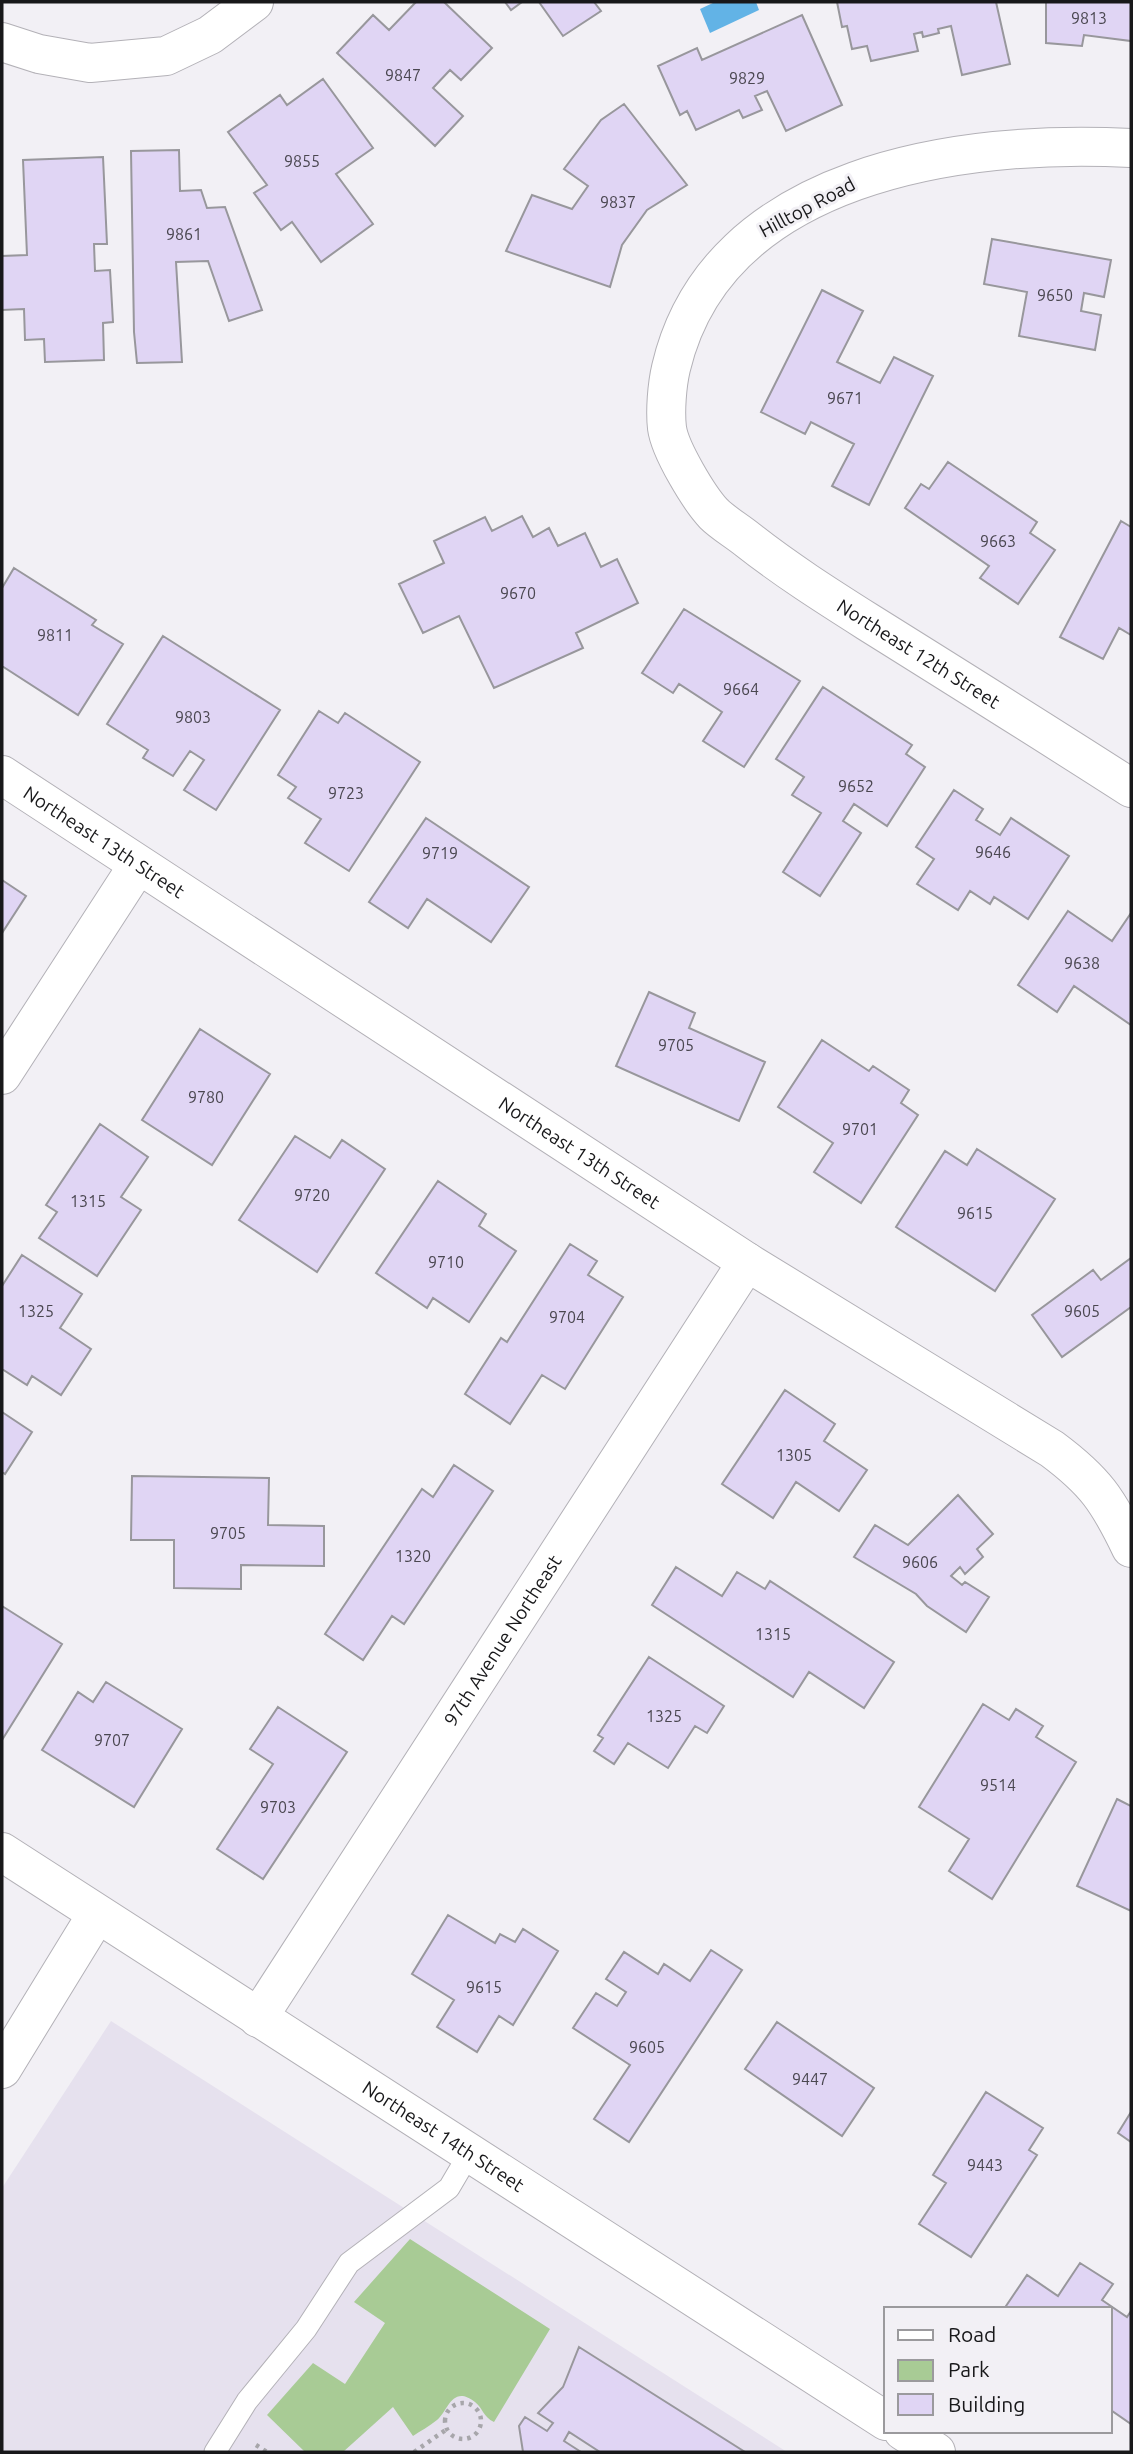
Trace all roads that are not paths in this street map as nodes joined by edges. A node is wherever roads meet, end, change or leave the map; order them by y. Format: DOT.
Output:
graph roads {
  1 [pos="254,2"];
  2 [pos="2,42"];
  3 [pos="1131,148"];
  4 [pos="713,513"];
  5 [pos="2,775"];
  6 [pos="1131,788"];
  7 [pos="138,866"];
  8 [pos="2,1075"];
  9 [pos="747,1262"];
  10 [pos="1131,1548"];
  11 [pos="2,1852"];
  12 [pos="97,1914"];
  13 [pos="258,2018"];
  14 [pos="2,2069"];
  15 [pos="469,2154"];
  16 [pos="884,2420"];
  17 [pos="215,2452"];
  1 -- 2 [label="street"];
  3 -- 4 [label="street, Hilltop Road"];
  4 -- 6 [label="street, Northeast 12th Street"];
  5 -- 7 [label="street, Northeast 13th Street"];
  7 -- 8 [label="street"];
  7 -- 9 [label="street, Northeast 13th Street"];
  9 -- 10 [label="street, Northeast 13th Street"];
  9 -- 13 [label="street, 97th Avenue Northeast"];
  11 -- 12 [label="street, Northeast 14th Street"];
  12 -- 13 [label="street, Northeast 14th Street"];
  12 -- 14 [label="street"];
  13 -- 15 [label="street, Northeast 14th Street"];
  15 -- 16 [label="street, Northeast 14th Street"];
  15 -- 17 [label="lane"];
}
